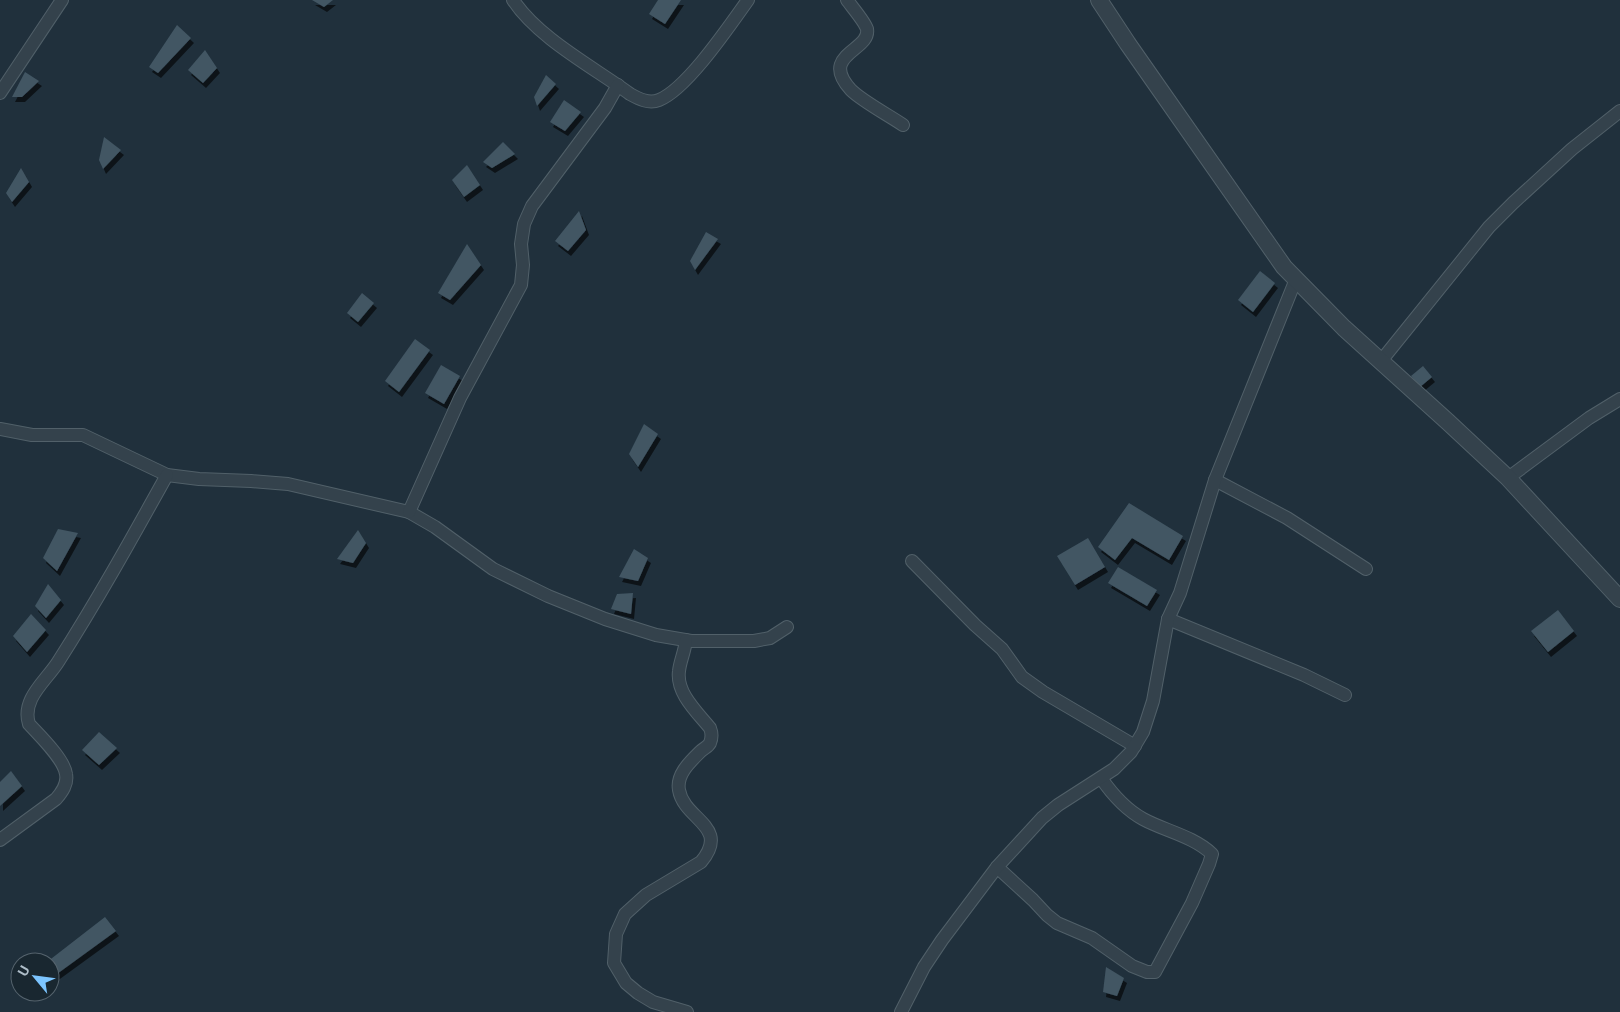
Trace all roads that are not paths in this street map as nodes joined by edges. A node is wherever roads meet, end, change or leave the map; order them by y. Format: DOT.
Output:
graph roads {
  1 [pos="62,0"];
  2 [pos="513,0"];
  3 [pos="748,0"];
  4 [pos="847,0"];
  5 [pos="1099,0"];
  6 [pos="618,85"];
  7 [pos="0,92"];
  8 [pos="1620,110"];
  9 [pos="903,125"];
  10 [pos="1296,279"];
  11 [pos="1381,361"];
  12 [pos="1620,399"];
  13 [pos="0,429"];
  14 [pos="168,475"];
  15 [pos="1508,478"];
  16 [pos="1215,480"];
  17 [pos="408,512"];
  18 [pos="912,561"];
  19 [pos="1366,569"];
  20 [pos="1620,599"];
  21 [pos="1168,619"];
  22 [pos="787,627"];
  23 [pos="686,640"];
  24 [pos="1345,695"];
  25 [pos="1135,746"];
  26 [pos="1101,778"];
  27 [pos="0,840"];
  28 [pos="997,867"];
  29 [pos="687,1012"];
  30 [pos="901,1012"];
  1 -- 7 [label="street"];
  2 -- 6 [label="street"];
  3 -- 6 [label="street"];
  4 -- 9 [label="street"];
  5 -- 10 [label="street"];
  6 -- 17 [label="street"];
  8 -- 11 [label="street"];
  10 -- 11 [label="street"];
  10 -- 16 [label="street"];
  11 -- 15 [label="street"];
  12 -- 15 [label="street"];
  13 -- 14 [label="street"];
  14 -- 17 [label="street"];
  14 -- 27 [label="street"];
  15 -- 20 [label="street"];
  16 -- 19 [label="street"];
  16 -- 21 [label="street"];
  17 -- 23 [label="street"];
  18 -- 25 [label="street"];
  21 -- 24 [label="street"];
  21 -- 25 [label="street"];
  22 -- 23 [label="street"];
  23 -- 29 [label="street"];
  25 -- 26 [label="street"];
  26 -- 28 [label="street"];
  26 -- 28 [label="street"];
  28 -- 30 [label="street"];
}
